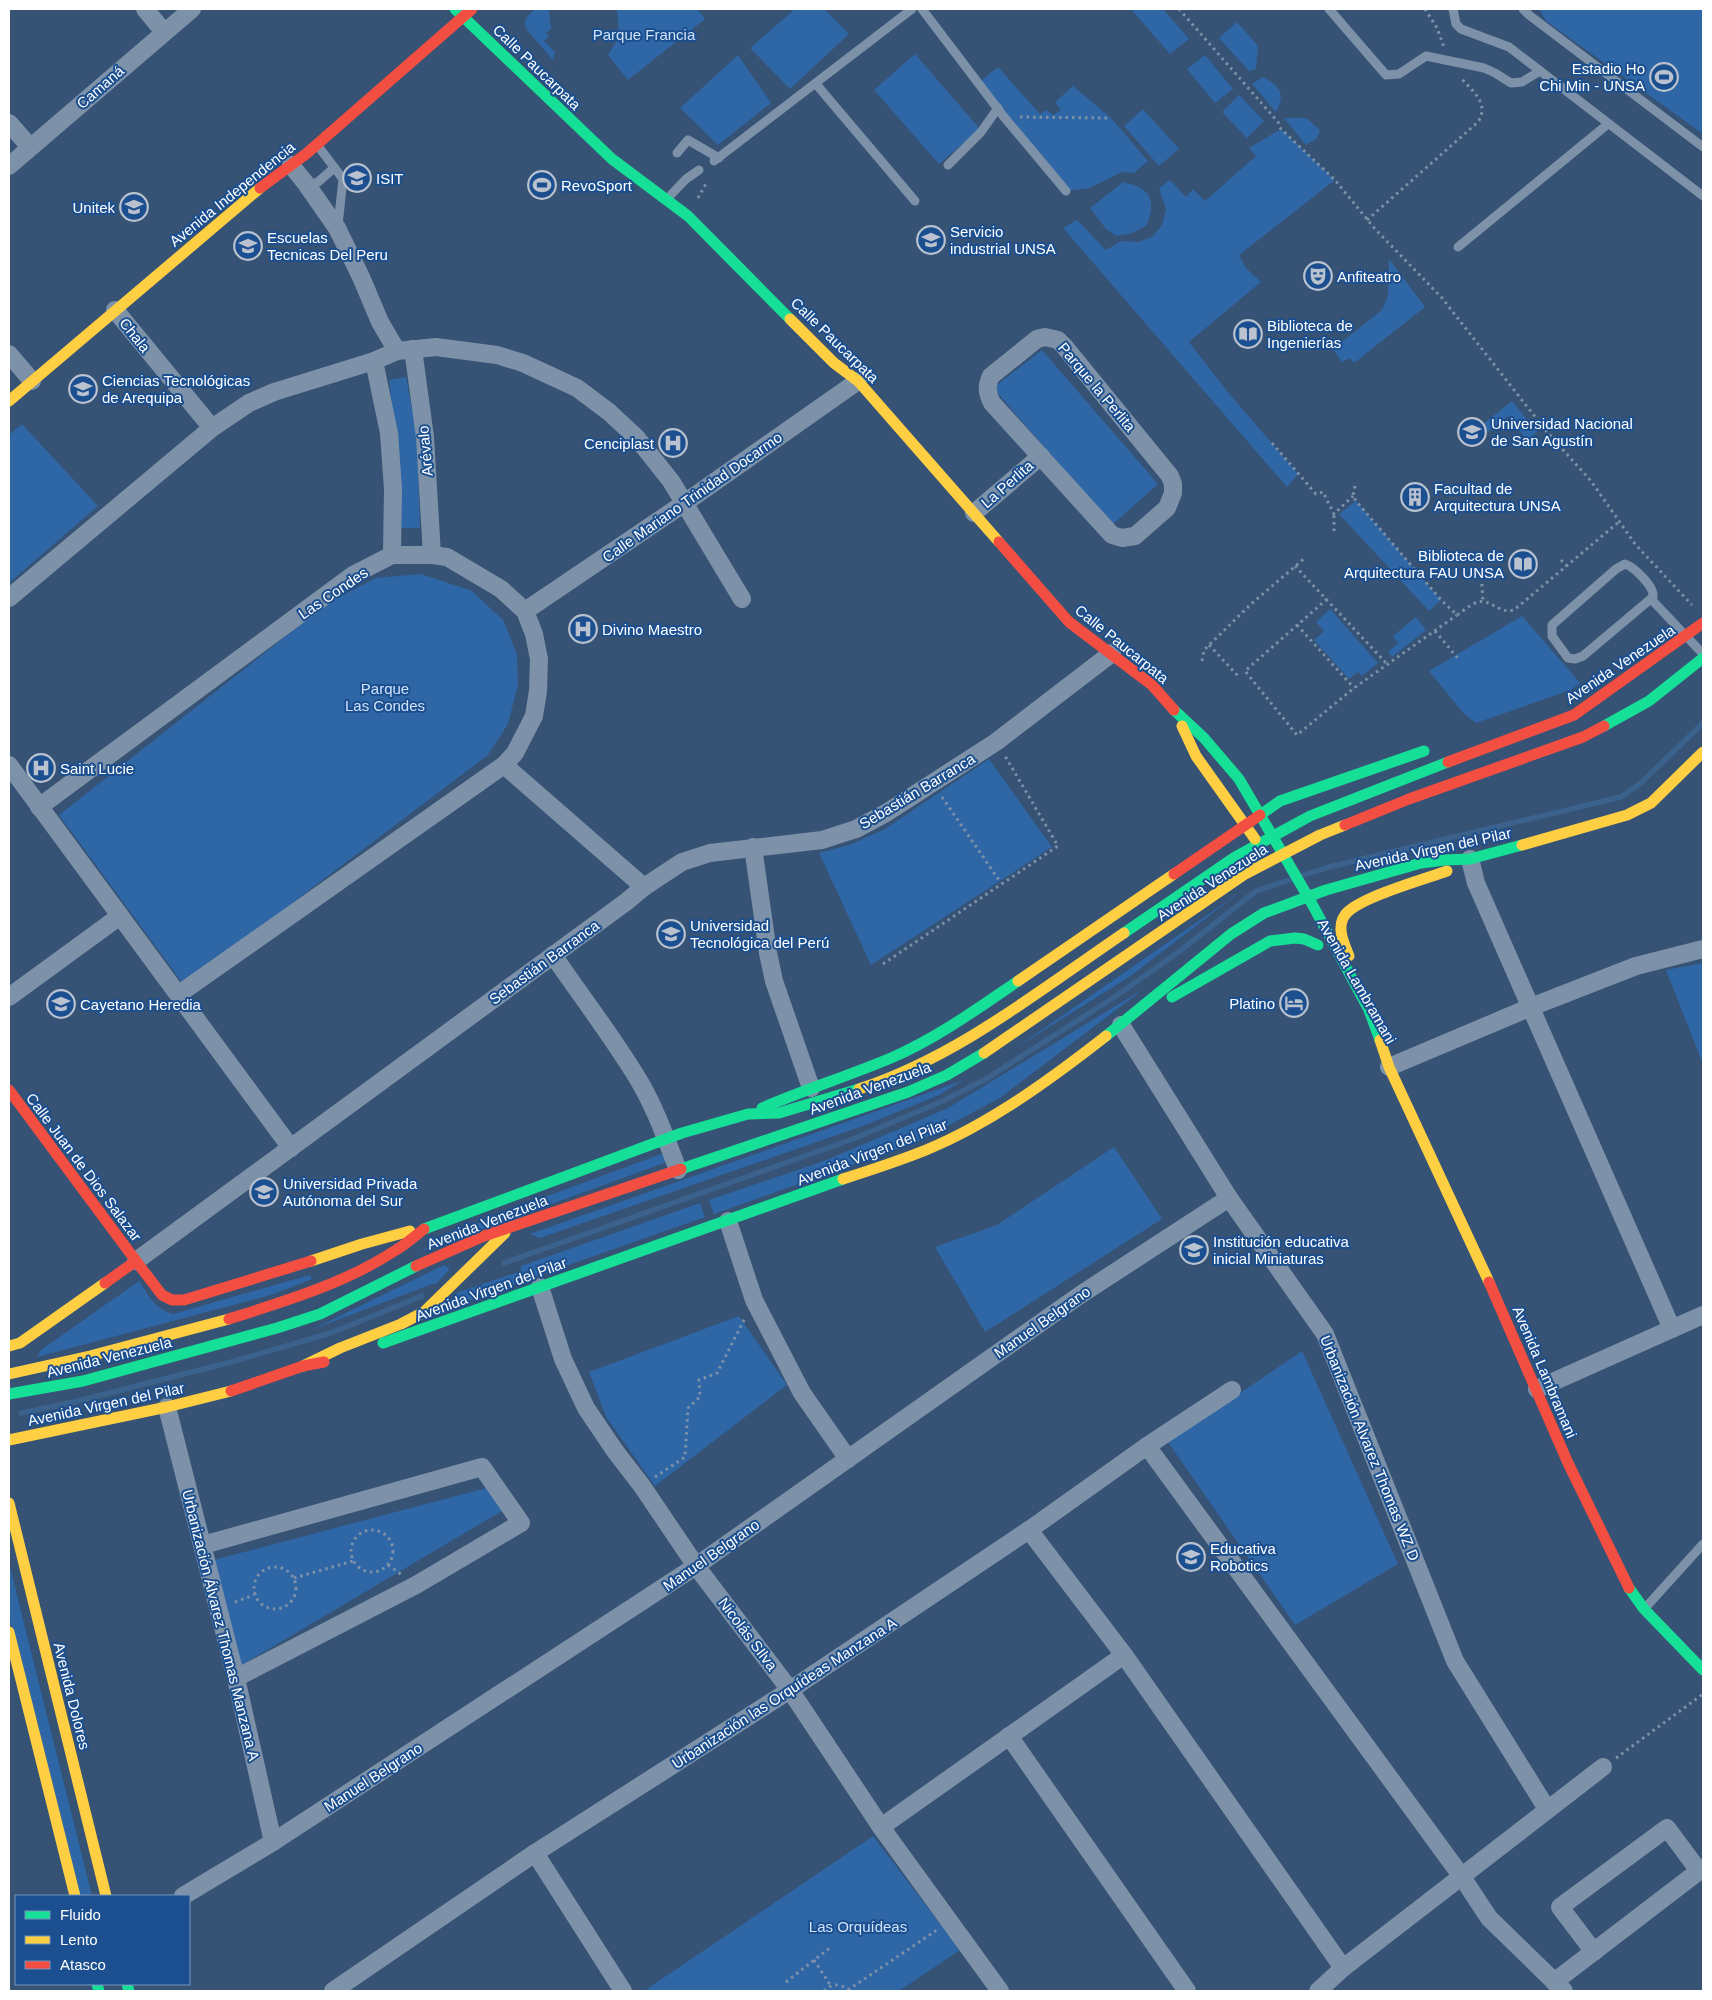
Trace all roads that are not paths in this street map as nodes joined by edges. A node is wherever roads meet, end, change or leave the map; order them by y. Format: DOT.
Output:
graph roads {
  1 [pos="145,9"];
  2 [pos="192,9"];
  3 [pos="472,9"];
  4 [pos="912,9"];
  5 [pos="922,9"];
  6 [pos="1329,9"];
  7 [pos="1453,9"];
  8 [pos="1523,9"];
  9 [pos="459,13"];
  10 [pos="164,32"];
  11 [pos="1540,72"];
  12 [pos="816,84"];
  13 [pos="998,108"];
  14 [pos="9,123"];
  15 [pos="1608,124"];
  16 [pos="317,144"];
  17 [pos="1703,146"];
  18 [pos="30,147"];
  19 [pos="678,153"];
  20 [pos="290,165"];
  21 [pos="948,165"];
  22 [pos="9,166"];
  23 [pos="334,168"];
  24 [pos="699,170"];
  25 [pos="307,184"];
  26 [pos="1066,191"];
  27 [pos="1703,196"];
  28 [pos="665,201"];
  29 [pos="914,201"];
  30 [pos="337,228"];
  31 [pos="1458,247"];
  32 [pos="115,310"];
  33 [pos="405,350"];
  34 [pos="9,354"];
  35 [pos="374,361"];
  36 [pos="32,381"];
  37 [pos="858,381"];
  38 [pos="9,401"];
  39 [pos="212,428"];
  40 [pos="1041,456"];
  41 [pos="686,502"];
  42 [pos="974,512"];
  43 [pos="432,554"];
  44 [pos="392,555"];
  45 [pos="9,598"];
  46 [pos="1651,599"];
  47 [pos="742,600"];
  48 [pos="525,611"];
  49 [pos="1703,623"];
  50 [pos="1687,636"];
  51 [pos="1112,653"];
  52 [pos="1703,654"];
  53 [pos="1703,658"];
  54 [pos="1602,696"];
  55 [pos="1574,703"];
  56 [pos="1175,711"];
  57 [pos="1433,748"];
  58 [pos="1703,752"];
  59 [pos="9,765"];
  60 [pos="504,765"];
  61 [pos="39,807"];
  62 [pos="1262,818"];
  63 [pos="1248,828"];
  64 [pos="753,847"];
  65 [pos="1470,859"];
  66 [pos="1274,870"];
  67 [pos="644,887"];
  68 [pos="1289,894"];
  69 [pos="1299,909"];
  70 [pos="120,916"];
  71 [pos="1310,931"];
  72 [pos="1703,949"];
  73 [pos="552,955"];
  74 [pos="179,994"];
  75 [pos="9,997"];
  76 [pos="1144,1005"];
  77 [pos="1531,1007"];
  78 [pos="1369,1010"];
  79 [pos="1358,1017"];
  80 [pos="1120,1025"];
  81 [pos="1389,1067"];
  82 [pos="811,1088"];
  83 [pos="9,1090"];
  84 [pos="748,1114"];
  85 [pos="666,1139"];
  86 [pos="291,1148"];
  87 [pos="678,1170"];
  88 [pos="1229,1198"];
  89 [pos="728,1221"];
  90 [pos="426,1227"];
  91 [pos="512,1228"];
  92 [pos="136,1261"];
  93 [pos="540,1287"];
  94 [pos="1703,1315"];
  95 [pos="1672,1329"];
  96 [pos="20,1343"];
  97 [pos="9,1346"];
  98 [pos="9,1356"];
  99 [pos="303,1366"];
  100 [pos="9,1374"];
  101 [pos="1536,1388"];
  102 [pos="1232,1390"];
  103 [pos="9,1394"];
  104 [pos="167,1407"];
  105 [pos="9,1440"];
  106 [pos="1147,1446"];
  107 [pos="848,1459"];
  108 [pos="9,1503"];
  109 [pos="1029,1530"];
  110 [pos="1703,1544"];
  111 [pos="203,1545"];
  112 [pos="696,1566"];
  113 [pos="1644,1609"];
  114 [pos="9,1632"];
  115 [pos="1124,1655"];
  116 [pos="1703,1670"];
  117 [pos="236,1678"];
  118 [pos="790,1690"];
  119 [pos="1009,1736"];
  120 [pos="1603,1767"];
  121 [pos="1547,1809"];
  122 [pos="881,1827"];
  123 [pos="273,1842"];
  124 [pos="535,1854"];
  125 [pos="1462,1877"];
  126 [pos="75,1895"];
  127 [pos="106,1895"];
  128 [pos="185,1895"];
  129 [pos="1594,1952"];
  130 [pos="1343,1968"];
  131 [pos="1559,1987"];
  132 [pos="333,1991"];
  133 [pos="624,1991"];
  134 [pos="1000,1991"];
  135 [pos="1186,1991"];
  136 [pos="1318,1991"];
  1 -- 10 [label="street"];
  2 -- 10 [label="street, Camaná"];
  3 -- 9 [label="main road, Avenida Independencia"];
  4 -- 12 [label="lane"];
  5 -- 13 [label="lane"];
  6 -- 11 [label="lane"];
  7 -- 11 [label="lane"];
  8 -- 17 [label="lane"];
  9 -- 16 [label="main road, Avenida Independencia"];
  9 -- 28 [label="main road, Calle Paucarpata"];
  10 -- 18 [label="street, Camaná"];
  11 -- 15 [label="lane"];
  12 -- 19 [label="lane"];
  12 -- 29 [label="lane"];
  13 -- 21 [label="lane"];
  13 -- 26 [label="lane"];
  14 -- 18 [label="street"];
  15 -- 27 [label="lane"];
  15 -- 31 [label="lane"];
  16 -- 20 [label="main road, Avenida Independencia"];
  16 -- 23 [label="lane"];
  18 -- 22 [label="street, Camaná"];
  20 -- 25 [label="street"];
  20 -- 32 [label="main road, Avenida Independencia"];
  23 -- 25 [label="lane"];
  23 -- 30 [label="lane"];
  24 -- 28 [label="lane"];
  25 -- 30 [label="street"];
  28 -- 37 [label="main road, Calle Paucarpata"];
  30 -- 33 [label="street"];
  32 -- 36 [label="main road, Avenida Independencia"];
  32 -- 39 [label="street, Chala"];
  33 -- 35 [label="street"];
  33 -- 41 [label="street"];
  33 -- 43 [label="street, Arévalo"];
  34 -- 36 [label="street"];
  35 -- 39 [label="street"];
  35 -- 44 [label="street"];
  36 -- 38 [label="main road, Avenida Independencia"];
  37 -- 41 [label="street, Calle Mariano Trinidad Docarmo"];
  37 -- 42 [label="main road, Calle Paucarpata"];
  39 -- 45 [label="street"];
  40 -- 40 [label="street, Parque la Perlita"];
  40 -- 42 [label="street, La Perlita"];
  41 -- 47 [label="street"];
  41 -- 48 [label="street, Calle Mariano Trinidad Docarmo"];
  42 -- 51 [label="main road, Calle Paucarpata"];
  43 -- 44 [label="street, Las Condes"];
  43 -- 48 [label="street, Las Condes"];
  44 -- 61 [label="street, Las Condes"];
  46 -- 46 [label="lane"];
  46 -- 50 [label="lane"];
  48 -- 60 [label="street, Las Condes"];
  49 -- 50 [label="main road, Avenida Venezuela"];
  50 -- 52 [label="lane"];
  50 -- 54 [label="main road, Avenida Venezuela"];
  51 -- 56 [label="main road, Calle Paucarpata"];
  51 -- 64 [label="street, Sebastián Barranca"];
  53 -- 87 [label="main road, Avenida Venezuela"];
  54 -- 55 [label="main road"];
  54 -- 84 [label="main road, Avenida Venezuela"];
  56 -- 62 [label="main road, Calle Paucarpata"];
  56 -- 63 [label="main road, Calle Paucarpata"];
  57 -- 62 [label="main road, Avenida Venezuela"];
  58 -- 65 [label="main road, Avenida Virgen del Pilar"];
  59 -- 61 [label="street"];
  60 -- 67 [label="street"];
  60 -- 74 [label="street, Las Condes"];
  61 -- 70 [label="street"];
  62 -- 63 [label="main road, Avenida Venezuela"];
  62 -- 78 [label="main road, Avenida Lambramani"];
  63 -- 66 [label="main road, Calle Paucarpata"];
  63 -- 82 [label="main road, Avenida Venezuela"];
  64 -- 67 [label="street, Sebastián Barranca"];
  64 -- 82 [label="street"];
  65 -- 76 [label="main road, Avenida Virgen del Pilar"];
  65 -- 77 [label="street"];
  65 -- 78 [label="main road"];
  67 -- 73 [label="street, Sebastián Barranca"];
  68 -- 69 [label="main road"];
  70 -- 74 [label="street"];
  70 -- 75 [label="street"];
  71 -- 76 [label="main road, Avenida Lambramani"];
  72 -- 77 [label="street"];
  73 -- 85 [label="street"];
  73 -- 86 [label="street, Sebastián Barranca"];
  74 -- 86 [label="street"];
  76 -- 80 [label="main road, Avenida Virgen del Pilar"];
  77 -- 81 [label="street"];
  77 -- 95 [label="street"];
  78 -- 81 [label="main road, Avenida Lambramani"];
  79 -- 81 [label="main road, Avenida Lambramani"];
  80 -- 88 [label="street, Urbanización Alvarez Thomas WZ D"];
  80 -- 89 [label="main road, Avenida Virgen del Pilar"];
  81 -- 101 [label="main road, Avenida Lambramani"];
  82 -- 84 [label="main road, Avenida Venezuela"];
  83 -- 92 [label="main road, Calle Juan de Dios Salazar"];
  84 -- 85 [label="main road, Avenida Venezuela"];
  85 -- 87 [label="street"];
  85 -- 90 [label="main road, Avenida Venezuela"];
  86 -- 92 [label="street, Sebastián Barranca"];
  87 -- 91 [label="main road, Avenida Venezuela"];
  88 -- 107 [label="street, Manuel Belgrano"];
  88 -- 121 [label="street, Urbanización Alvarez Thomas WZ D"];
  89 -- 93 [label="main road, Avenida Virgen del Pilar"];
  89 -- 107 [label="street"];
  90 -- 92 [label="main road, Calle Juan de Dios Salazar"];
  90 -- 100 [label="main road, Avenida Venezuela"];
  91 -- 99 [label="main road"];
  91 -- 103 [label="main road, Avenida Venezuela"];
  92 -- 96 [label="main road, Sebastián Barranca"];
  93 -- 99 [label="main road, Avenida Virgen del Pilar"];
  93 -- 112 [label="street, Nicolás SIlva"];
  94 -- 95 [label="street"];
  95 -- 101 [label="street"];
  96 -- 97 [label="main road, Sebastián Barranca"];
  96 -- 98 [label="main road"];
  99 -- 104 [label="main road, Avenida Virgen del Pilar"];
  101 -- 113 [label="main road, Avenida Lambramani"];
  102 -- 106 [label="street, Urbanización las Orquídeas Manzana A"];
  104 -- 105 [label="main road, Avenida Virgen del Pilar"];
  104 -- 111 [label="street, Urbanización Álvarez Thomas Manzana A"];
  106 -- 109 [label="street, Urbanización las Orquídeas Manzana A"];
  106 -- 125 [label="street"];
  107 -- 112 [label="street, Manuel Belgrano"];
  108 -- 127 [label="main road, Avenida Dolores"];
  109 -- 115 [label="street"];
  109 -- 118 [label="street, Urbanización las Orquídeas Manzana A"];
  110 -- 113 [label="lane"];
  111 -- 117 [label="street, Urbanización Álvarez Thomas Manzana A"];
  111 -- 117 [label="street"];
  112 -- 118 [label="street, Nicolás SIlva"];
  112 -- 123 [label="street, Manuel Belgrano"];
  113 -- 116 [label="main road, Avenida Lambramani"];
  114 -- 126 [label="main road"];
  115 -- 119 [label="street"];
  115 -- 130 [label="street"];
  117 -- 123 [label="street, Urbanización Álvarez Thomas Manzana A"];
  118 -- 122 [label="street, Nicolás SIlva"];
  118 -- 124 [label="street, Urbanización las Orquídeas Manzana A"];
  119 -- 122 [label="street"];
  119 -- 135 [label="street"];
  120 -- 121 [label="street"];
  121 -- 125 [label="street"];
  122 -- 134 [label="street, Nicolás SIlva"];
  123 -- 128 [label="street, Manuel Belgrano"];
  124 -- 132 [label="street, Urbanización las Orquídeas Manzana A"];
  124 -- 133 [label="street"];
  125 -- 130 [label="street"];
  125 -- 131 [label="street"];
  129 -- 129 [label="street"];
  129 -- 131 [label="street"];
  130 -- 136 [label="street"];
}
